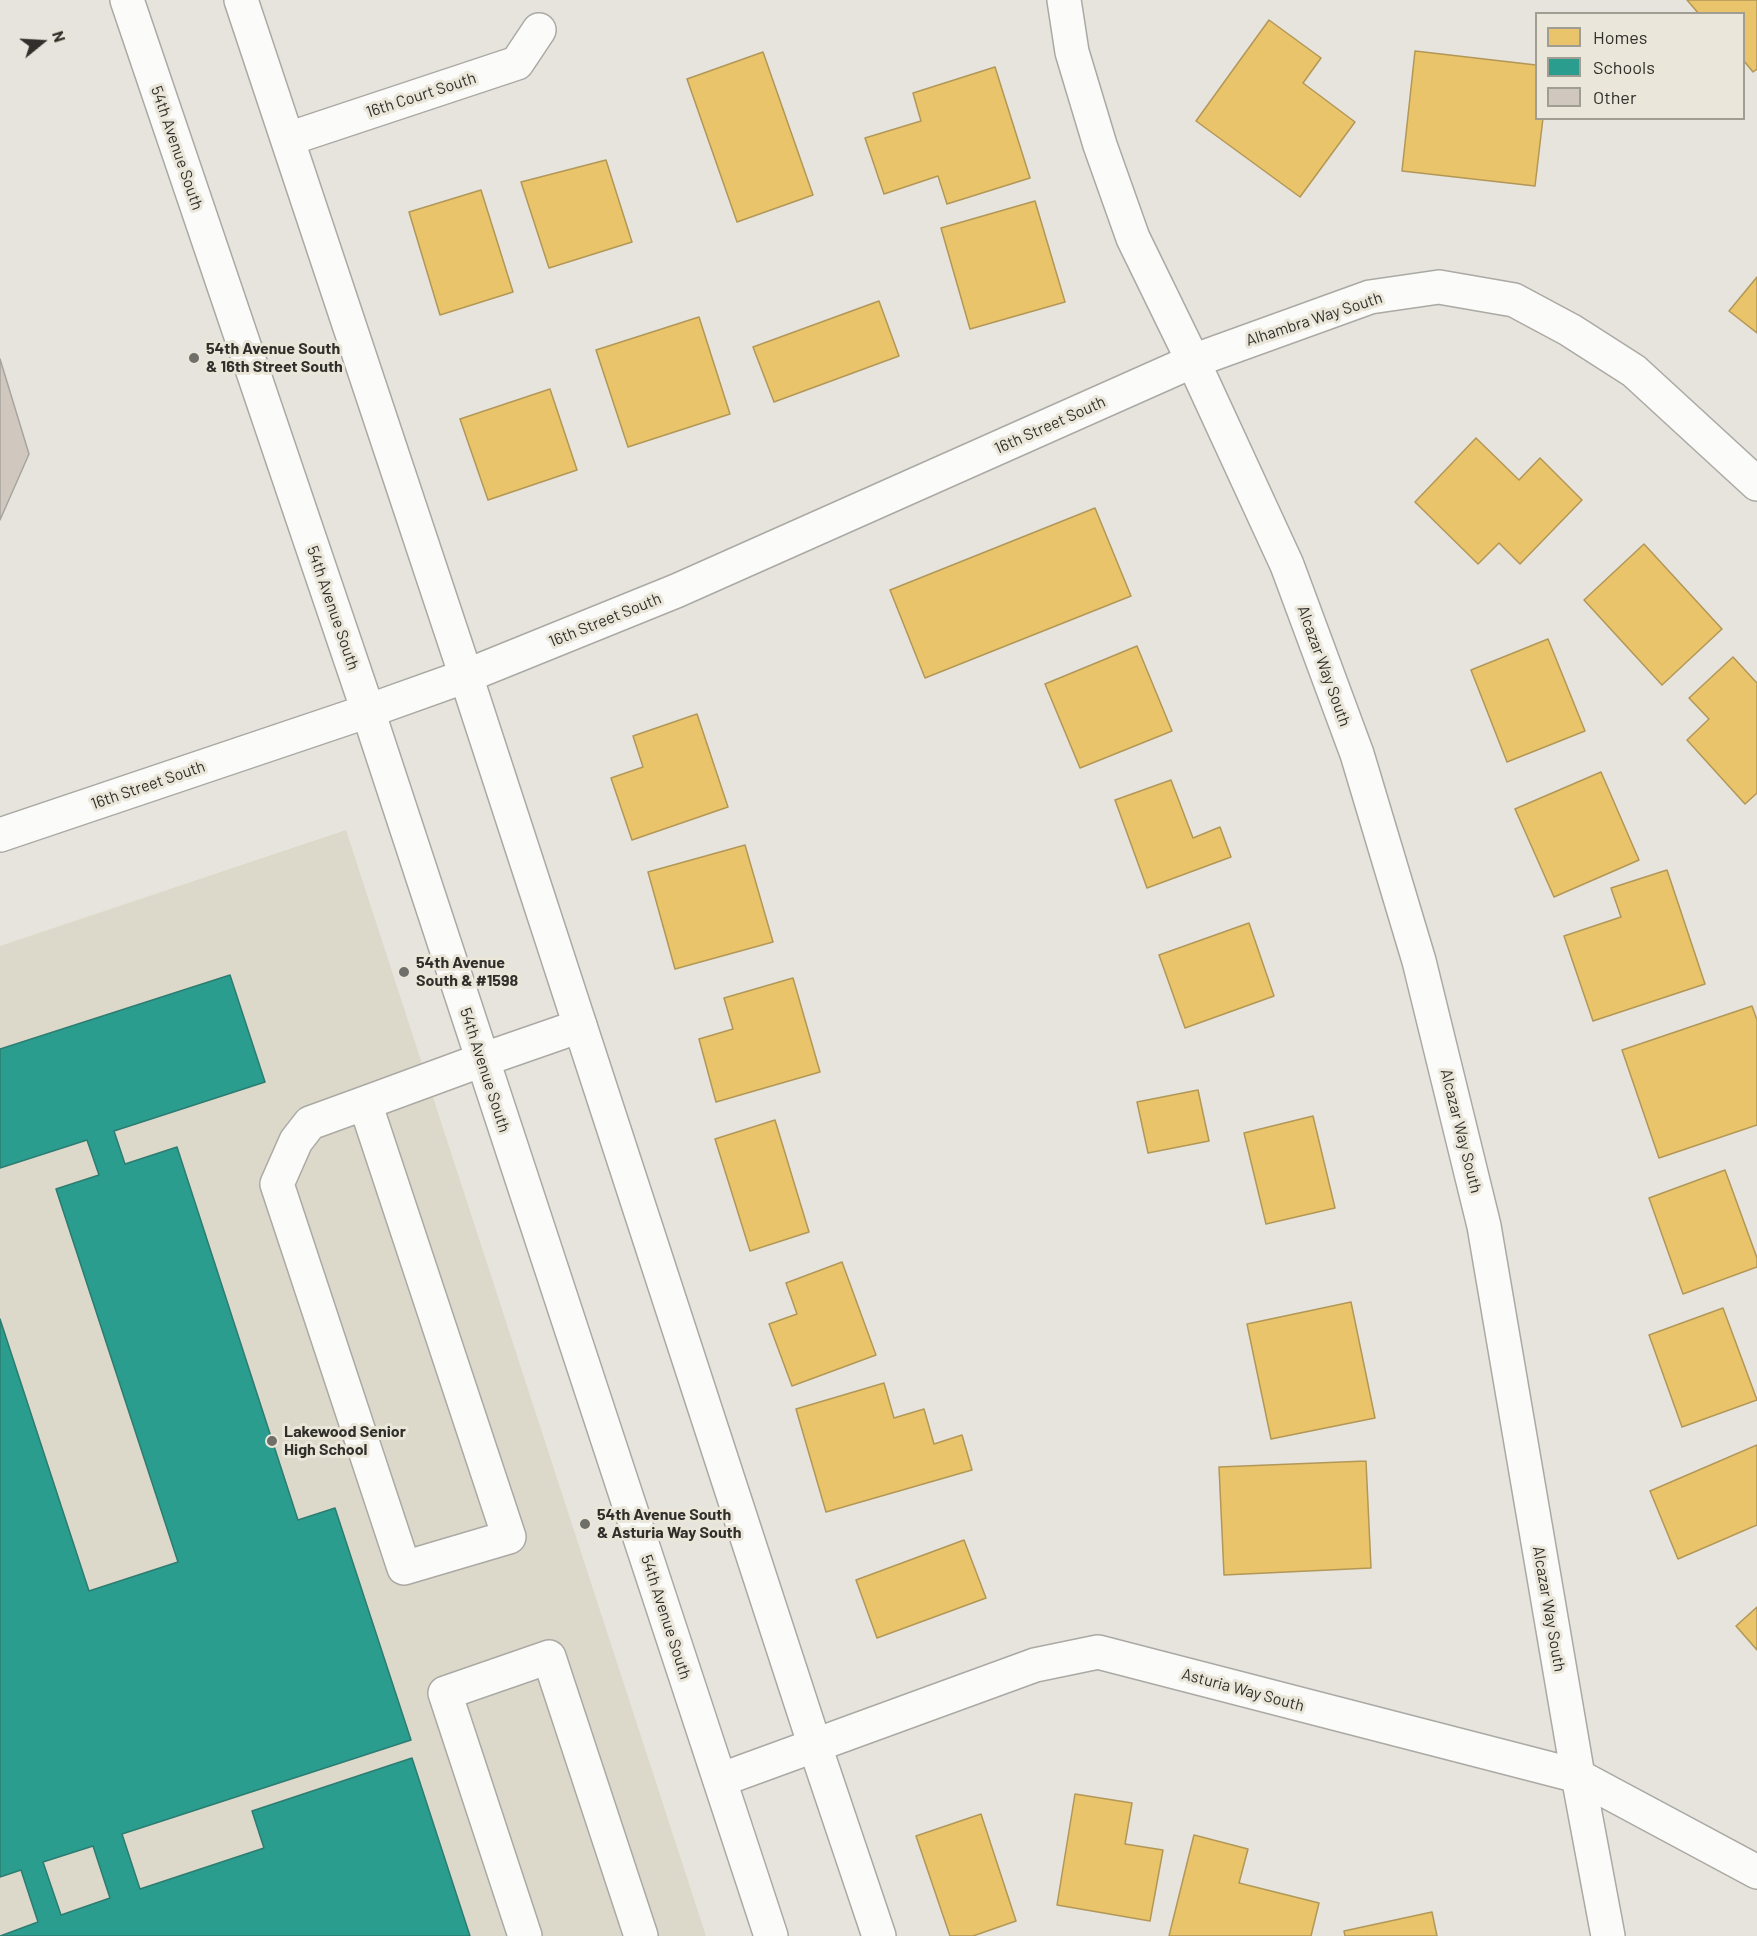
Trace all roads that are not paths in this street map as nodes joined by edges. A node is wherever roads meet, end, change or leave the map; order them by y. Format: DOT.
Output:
graph roads {
  1 [pos="127,0"];
  2 [pos="241,0"];
  3 [pos="1065,0"];
  4 [pos="539,30"];
  5 [pos="288,139"];
  6 [pos="1193,361"];
  7 [pos="1757,484"];
  8 [pos="466,676"];
  9 [pos="368,711"];
  10 [pos="0,835"];
  11 [pos="580,1026"];
  12 [pos="482,1060"];
  13 [pos="365,1103"];
  14 [pos="815,1746"];
  15 [pos="1578,1776"];
  16 [pos="720,1780"];
  17 [pos="1757,1872"];
  18 [pos="525,1936"];
  19 [pos="641,1936"];
  20 [pos="771,1936"];
  21 [pos="879,1936"];
  22 [pos="1608,1936"];
  1 -- 9 [label="street, 54th Avenue South"];
  2 -- 5 [label="street"];
  3 -- 6 [label="street"];
  4 -- 5 [label="street, 16th Court South"];
  5 -- 8 [label="street"];
  6 -- 7 [label="street, Alhambra Way South"];
  6 -- 8 [label="street, 16th Street South"];
  6 -- 15 [label="street, Alcazar Way South"];
  8 -- 9 [label="street, 16th Street South"];
  8 -- 11 [label="street"];
  9 -- 10 [label="street, 16th Street South"];
  9 -- 12 [label="street, 54th Avenue South"];
  11 -- 12 [label="street"];
  11 -- 14 [label="street"];
  12 -- 13 [label="street"];
  12 -- 16 [label="street, 54th Avenue South"];
  13 -- 13 [label="street"];
  14 -- 15 [label="street, Asturia Way South"];
  14 -- 16 [label="street, Asturia Way South"];
  14 -- 21 [label="street"];
  15 -- 17 [label="street, Asturia Way South"];
  15 -- 22 [label="street, Alcazar Way South"];
  16 -- 20 [label="street, 54th Avenue South"];
  18 -- 19 [label="street"];
}
